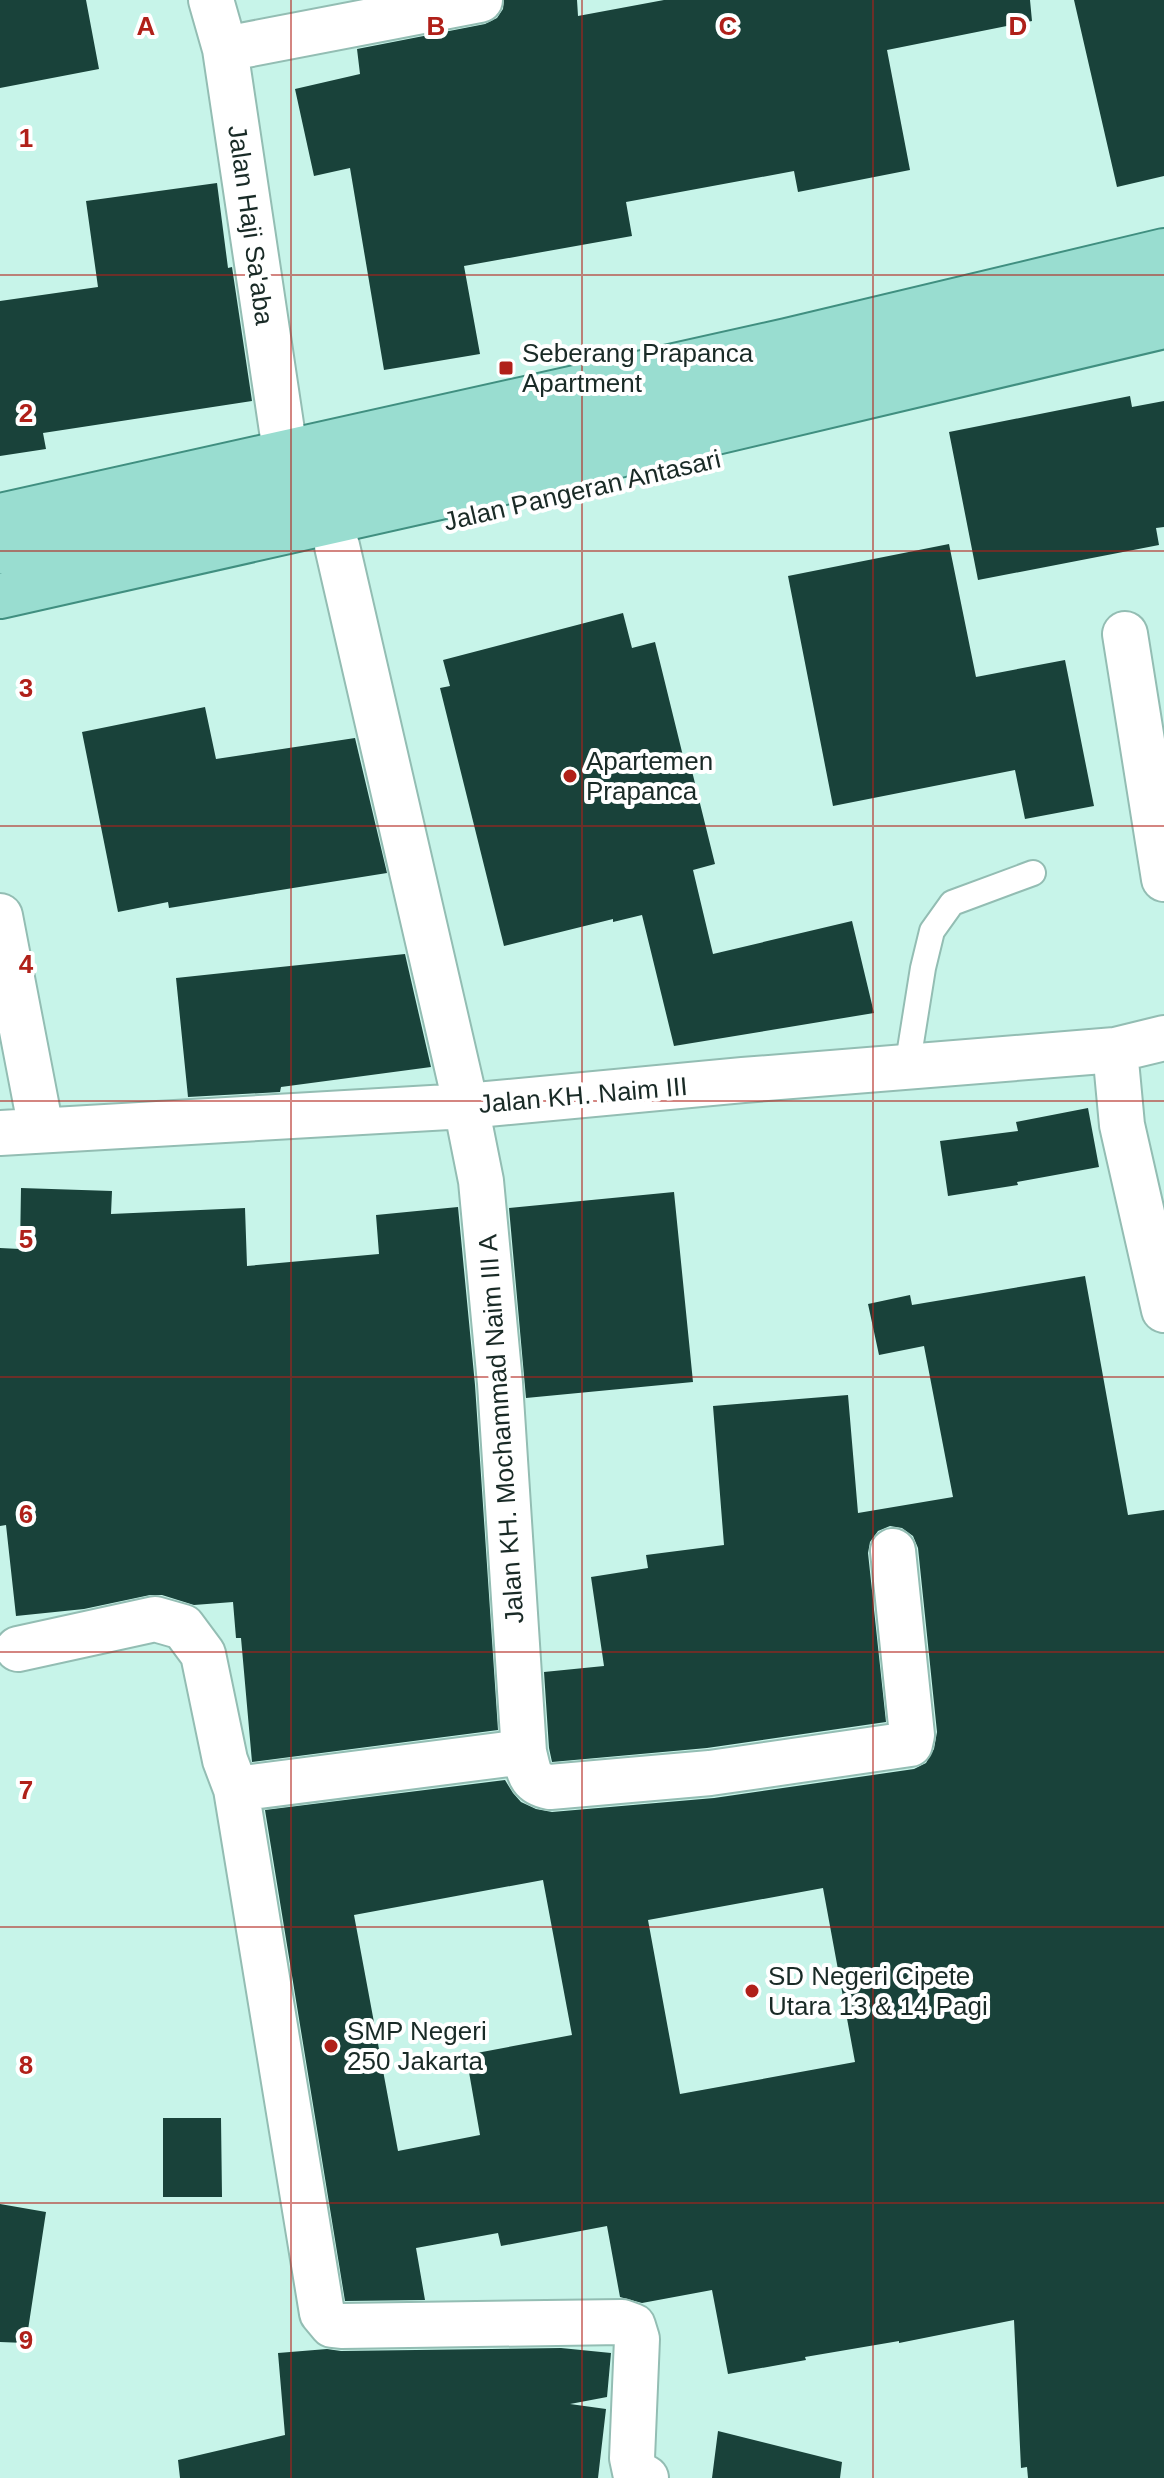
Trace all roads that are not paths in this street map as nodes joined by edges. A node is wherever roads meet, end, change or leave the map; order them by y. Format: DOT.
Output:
graph roads {
  1 [pos="211,0"];
  2 [pos="480,0"];
  3 [pos="225,49"];
  4 [pos="1164,251"];
  5 [pos="1164,284"];
  6 [pos="1164,326"];
  7 [pos="1164,355"];
  8 [pos="285,451"];
  9 [pos="0,516"];
  10 [pos="337,546"];
  11 [pos="0,551"];
  12 [pos="0,596"];
  13 [pos="0,624"];
  14 [pos="1125,634"];
  15 [pos="1033,873"];
  16 [pos="1164,879"];
  17 [pos="0,916"];
  18 [pos="1164,1038"];
  19 [pos="1115,1050"];
  20 [pos="907,1068"];
  21 [pos="466,1106"];
  22 [pos="21,1131"];
  23 [pos="1164,1310"];
  24 [pos="893,1551"];
  25 [pos="18,1649"];
  26 [pos="524,1752"];
  27 [pos="236,1789"];
  28 [pos="646,2478"];
  1 -- 3 [label="street, Jalan Haji Sa'aba"];
  2 -- 3 [label="street"];
  3 -- 8 [label="street, Jalan Haji Sa'aba"];
  4 -- 8 [label="main road"];
  5 -- 11 [label="main road"];
  6 -- 12 [label="main road"];
  7 -- 10 [label="main road, Jalan Pangeran Antasari"];
  8 -- 9 [label="main road"];
  10 -- 13 [label="main road, Jalan Pangeran Antasari"];
  10 -- 21 [label="street, Jalan KH. Mochammad Naim III A"];
  14 -- 16 [label="street"];
  15 -- 20 [label="lane"];
  17 -- 22 [label="street"];
  18 -- 19 [label="street, Jalan KH. Naim III"];
  19 -- 20 [label="street, Jalan KH. Naim III"];
  19 -- 23 [label="street"];
  20 -- 21 [label="street, Jalan KH. Naim III"];
  21 -- 22 [label="street, Jalan KH. Naim III"];
  21 -- 26 [label="street, Jalan KH. Mochammad Naim III A"];
  24 -- 26 [label="street"];
  25 -- 27 [label="street"];
  26 -- 27 [label="street"];
  27 -- 28 [label="street"];
}
